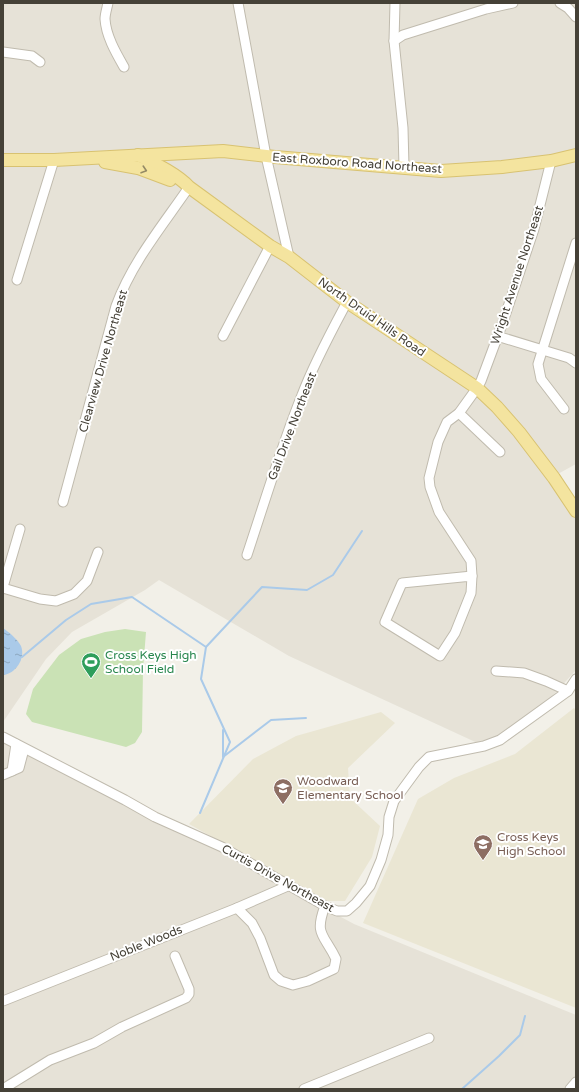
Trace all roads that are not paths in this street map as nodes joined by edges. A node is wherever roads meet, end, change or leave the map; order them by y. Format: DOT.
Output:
graph roads {
  1 [pos="108,3"];
  2 [pos="238,3"];
  3 [pos="395,3"];
  4 [pos="514,3"];
  5 [pos="560,3"];
  6 [pos="576,17"];
  7 [pos="394,41"];
  8 [pos="3,52"];
  9 [pos="40,62"];
  10 [pos="124,67"];
  11 [pos="137,155"];
  12 [pos="576,155"];
  13 [pos="266,156"];
  14 [pos="78,158"];
  15 [pos="3,160"];
  16 [pos="54,160"];
  17 [pos="551,161"];
  18 [pos="404,167"];
  19 [pos="189,187"];
  20 [pos="576,243"];
  21 [pos="270,246"];
  22 [pos="289,258"];
  23 [pos="17,280"];
  24 [pos="347,302"];
  25 [pos="223,336"];
  26 [pos="497,336"];
  27 [pos="542,349"];
  28 [pos="576,363"];
  29 [pos="477,388"];
  30 [pos="564,409"];
  31 [pos="459,413"];
  32 [pos="500,452"];
  33 [pos="63,502"];
  34 [pos="576,511"];
  35 [pos="20,529"];
  36 [pos="98,552"];
  37 [pos="247,555"];
  38 [pos="472,576"];
  39 [pos="3,587"];
  40 [pos="496,671"];
  41 [pos="576,679"];
  42 [pos="568,691"];
  43 [pos="3,737"];
  44 [pos="20,746"];
  45 [pos="3,775"];
  46 [pos="290,885"];
  47 [pos="325,906"];
  48 [pos="237,908"];
  49 [pos="175,956"];
  50 [pos="3,1001"];
  51 [pos="430,1038"];
  52 [pos="576,1082"];
  53 [pos="3,1089"];
  54 [pos="304,1089"];
  55 [pos="570,1089"];
  1 -- 10 [label="street"];
  2 -- 13 [label="street"];
  3 -- 7 [label="street"];
  4 -- 7 [label="street"];
  5 -- 6 [label="street"];
  7 -- 18 [label="street"];
  8 -- 9 [label="street"];
  11 -- 13 [label="main road, East Roxboro Road Northeast"];
  11 -- 14 [label="main road, East Roxboro Road Northeast"];
  11 -- 19 [label="main road, North Druid Hills Road"];
  12 -- 17 [label="main road, East Roxboro Road Northeast"];
  13 -- 18 [label="main road, East Roxboro Road Northeast"];
  13 -- 22 [label="street"];
  14 -- 16 [label="main road"];
  14 -- 19 [label="main road, one-way"];
  15 -- 16 [label="main road"];
  16 -- 23 [label="street"];
  17 -- 18 [label="main road, East Roxboro Road Northeast"];
  17 -- 26 [label="street, Wright Avenue Northeast"];
  19 -- 21 [label="main road, North Druid Hills Road"];
  19 -- 33 [label="street, Clearview Drive Northeast"];
  20 -- 27 [label="street"];
  21 -- 22 [label="main road, North Druid Hills Road"];
  21 -- 25 [label="street"];
  22 -- 24 [label="main road, North Druid Hills Road"];
  24 -- 29 [label="main road, North Druid Hills Road"];
  24 -- 37 [label="street, Gail Drive Northeast"];
  26 -- 27 [label="street"];
  26 -- 29 [label="street, Wright Avenue Northeast"];
  27 -- 28 [label="street"];
  27 -- 30 [label="street"];
  29 -- 31 [label="street, Wright Avenue Northeast"];
  29 -- 34 [label="main road, North Druid Hills Road"];
  31 -- 32 [label="street"];
  31 -- 38 [label="street, Wright Avenue Northeast"];
  35 -- 39 [label="street"];
  36 -- 39 [label="street"];
  38 -- 38 [label="street, Wright Avenue Northeast"];
  40 -- 42 [label="street"];
  41 -- 42 [label="street, Curtis Drive Northeast"];
  42 -- 47 [label="street, Curtis Drive Northeast"];
  43 -- 44 [label="street, Curtis Drive Northeast"];
  44 -- 45 [label="street"];
  44 -- 46 [label="street, Curtis Drive Northeast"];
  46 -- 47 [label="street, Curtis Drive Northeast"];
  46 -- 48 [label="street, Noble Woods"];
  47 -- 48 [label="street"];
  48 -- 50 [label="street, Noble Woods"];
  49 -- 53 [label="street"];
  51 -- 54 [label="street"];
  52 -- 55 [label="street"];
}
